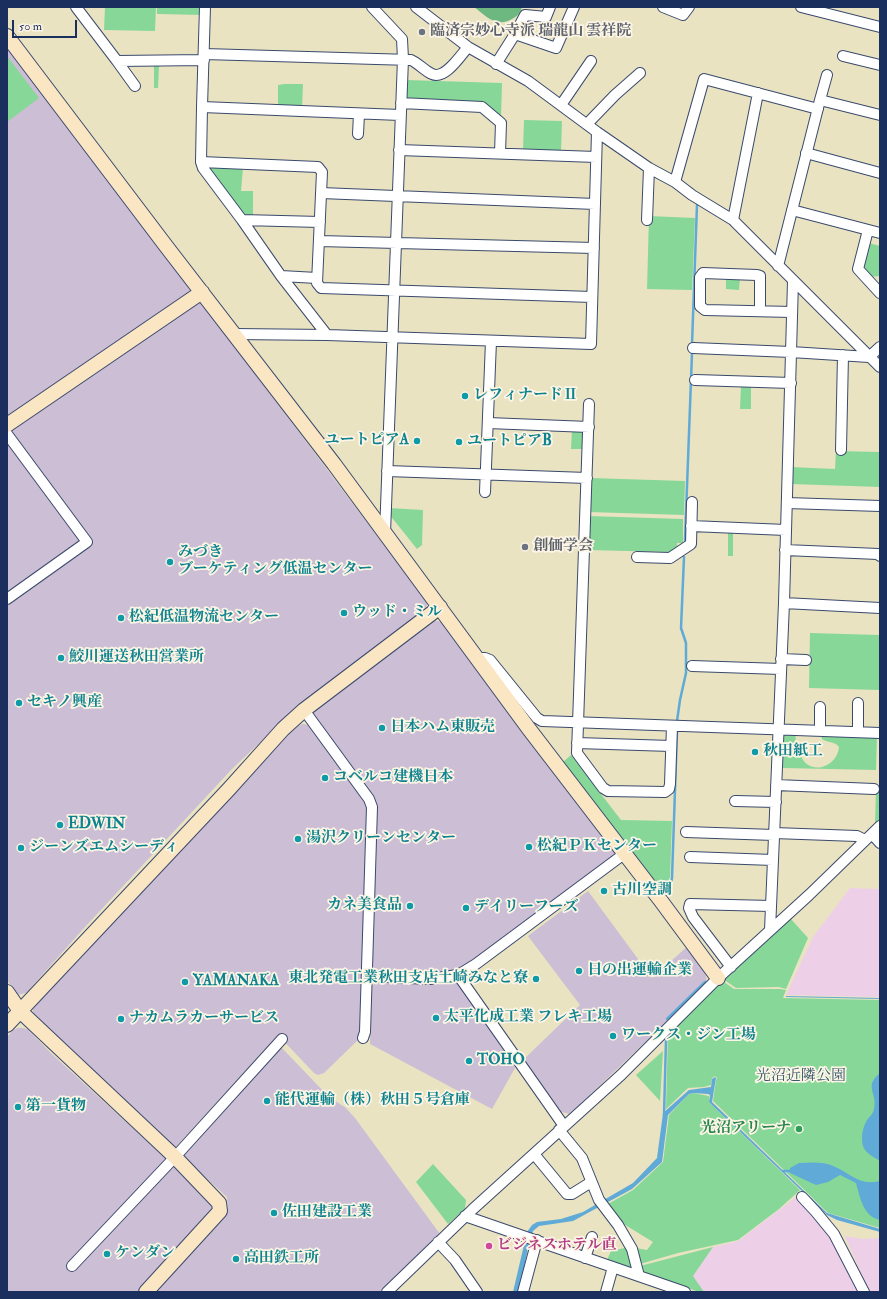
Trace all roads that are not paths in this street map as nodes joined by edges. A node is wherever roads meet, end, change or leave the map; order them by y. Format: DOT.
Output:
graph roads {
  1 [pos="76,7"];
  2 [pos="206,7"];
  3 [pos="372,7"];
  4 [pos="416,7"];
  5 [pos="550,7"];
  6 [pos="574,7"];
  7 [pos="663,7"];
  8 [pos="690,7"];
  9 [pos="801,7"];
  10 [pos="880,27"];
  11 [pos="515,34"];
  12 [pos="7,36"];
  13 [pos="468,48"];
  14 [pos="843,56"];
  15 [pos="204,57"];
  16 [pos="403,59"];
  17 [pos="117,61"];
  18 [pos="591,61"];
  19 [pos="496,64"];
  20 [pos="880,65"];
  21 [pos="640,73"];
  22 [pos="827,75"];
  23 [pos="135,86"];
  24 [pos="758,93"];
  25 [pos="401,103"];
  26 [pos="819,104"];
  27 [pos="561,105"];
  28 [pos="202,108"];
  29 [pos="359,114"];
  30 [pos="400,115"];
  31 [pos="880,115"];
  32 [pos="587,124"];
  33 [pos="597,132"];
  34 [pos="358,134"];
  35 [pos="399,150"];
  36 [pos="500,153"];
  37 [pos="806,153"];
  38 [pos="596,157"];
  39 [pos="201,162"];
  40 [pos="649,168"];
  41 [pos="880,173"];
  42 [pos="675,182"];
  43 [pos="321,193"];
  44 [pos="397,196"];
  45 [pos="595,204"];
  46 [pos="792,210"];
  47 [pos="242,220"];
  48 [pos="647,220"];
  49 [pos="733,220"];
  50 [pos="320,222"];
  51 [pos="868,230"];
  52 [pos="880,233"];
  53 [pos="319,240"];
  54 [pos="396,243"];
  55 [pos="594,248"];
  56 [pos="778,266"];
  57 [pos="281,276"];
  58 [pos="317,278"];
  59 [pos="793,281"];
  60 [pos="394,291"];
  61 [pos="202,292"];
  62 [pos="880,293"];
  63 [pos="592,297"];
  64 [pos="760,311"];
  65 [pos="792,312"];
  66 [pos="234,334"];
  67 [pos="327,335"];
  68 [pos="393,337"];
  69 [pos="491,340"];
  70 [pos="880,347"];
  71 [pos="693,348"];
  72 [pos="791,352"];
  73 [pos="843,355"];
  74 [pos="869,356"];
  75 [pos="880,367"];
  76 [pos="695,380"];
  77 [pos="791,383"];
  78 [pos="589,404"];
  79 [pos="488,423"];
  80 [pos="7,425"];
  81 [pos="589,427"];
  82 [pos="7,434"];
  83 [pos="840,450"];
  84 [pos="387,471"];
  85 [pos="485,475"];
  86 [pos="586,478"];
  87 [pos="485,492"];
  88 [pos="692,502"];
  89 [pos="787,503"];
  90 [pos="880,506"];
  91 [pos="691,526"];
  92 [pos="786,530"];
  93 [pos="385,533"];
  94 [pos="785,550"];
  95 [pos="880,556"];
  96 [pos="637,557"];
  97 [pos="7,599"];
  98 [pos="784,603"];
  99 [pos="440,606"];
  100 [pos="880,608"];
  101 [pos="477,658"];
  102 [pos="806,660"];
  103 [pos="781,664"];
  104 [pos="692,666"];
  105 [pos="858,703"];
  106 [pos="820,707"];
  107 [pos="304,710"];
  108 [pos="578,722"];
  109 [pos="672,726"];
  110 [pos="778,729"];
  111 [pos="820,731"];
  112 [pos="858,732"];
  113 [pos="880,733"];
  114 [pos="577,743"];
  115 [pos="671,746"];
  116 [pos="776,785"];
  117 [pos="874,789"];
  118 [pos="735,802"];
  119 [pos="776,802"];
  120 [pos="880,826"];
  121 [pos="686,832"];
  122 [pos="774,834"];
  123 [pos="868,837"];
  124 [pos="880,843"];
  125 [pos="624,854"];
  126 [pos="690,857"];
  127 [pos="773,860"];
  128 [pos="771,906"];
  129 [pos="770,930"];
  130 [pos="731,966"];
  131 [pos="458,975"];
  132 [pos="367,976"];
  133 [pos="718,978"];
  134 [pos="7,992"];
  135 [pos="20,1011"];
  136 [pos="7,1025"];
  137 [pos="363,1038"];
  138 [pos="282,1039"];
  139 [pos="562,1128"];
  140 [pos="534,1154"];
  141 [pos="175,1157"];
  142 [pos="588,1184"];
  143 [pos="802,1197"];
  144 [pos="465,1216"];
  145 [pos="592,1237"];
  146 [pos="532,1238"];
  147 [pos="438,1242"];
  148 [pos="585,1258"];
  149 [pos="72,1266"];
  150 [pos="613,1267"];
  151 [pos="639,1276"];
  152 [pos="146,1292"];
  153 [pos="387,1292"];
  154 [pos="478,1292"];
  155 [pos="523,1292"];
  156 [pos="606,1292"];
  157 [pos="685,1292"];
  158 [pos="864,1292"];
  1 -- 17 [label="street"];
  2 -- 15 [label="street"];
  3 -- 16 [label="street"];
  4 -- 13 [label="street"];
  5 -- 11 [label="street"];
  6 -- 11 [label="street"];
  7 -- 8 [label="street"];
  9 -- 10 [label="street"];
  11 -- 19 [label="street"];
  12 -- 61 [label="street"];
  13 -- 16 [label="street"];
  13 -- 19 [label="street"];
  14 -- 20 [label="street"];
  15 -- 16 [label="street"];
  15 -- 17 [label="street"];
  15 -- 28 [label="street"];
  16 -- 25 [label="street"];
  17 -- 23 [label="street"];
  18 -- 27 [label="street"];
  19 -- 27 [label="street"];
  21 -- 32 [label="street"];
  22 -- 26 [label="street"];
  24 -- 26 [label="street"];
  24 -- 42 [label="street"];
  24 -- 49 [label="street"];
  25 -- 30 [label="street"];
  25 -- 36 [label="street"];
  26 -- 31 [label="street"];
  26 -- 37 [label="street"];
  27 -- 32 [label="street"];
  28 -- 29 [label="street"];
  28 -- 39 [label="street"];
  29 -- 30 [label="street"];
  29 -- 34 [label="street"];
  30 -- 35 [label="street"];
  32 -- 33 [label="street"];
  33 -- 38 [label="street"];
  33 -- 40 [label="street"];
  35 -- 36 [label="street"];
  35 -- 44 [label="street"];
  36 -- 38 [label="street"];
  37 -- 41 [label="street"];
  37 -- 46 [label="street"];
  38 -- 45 [label="street"];
  39 -- 43 [label="street"];
  39 -- 47 [label="street"];
  40 -- 42 [label="street"];
  40 -- 48 [label="street"];
  42 -- 49 [label="street"];
  43 -- 44 [label="street"];
  43 -- 50 [label="street"];
  44 -- 45 [label="street"];
  44 -- 54 [label="street"];
  45 -- 55 [label="street"];
  46 -- 51 [label="street"];
  46 -- 56 [label="street"];
  47 -- 50 [label="street"];
  47 -- 57 [label="street"];
  49 -- 56 [label="street"];
  50 -- 53 [label="street"];
  51 -- 52 [label="street"];
  51 -- 62 [label="street"];
  53 -- 54 [label="street"];
  53 -- 58 [label="street"];
  54 -- 55 [label="street"];
  54 -- 60 [label="street"];
  55 -- 63 [label="street"];
  56 -- 59 [label="street"];
  57 -- 58 [label="street"];
  57 -- 67 [label="street"];
  58 -- 60 [label="street"];
  59 -- 65 [label="street"];
  59 -- 74 [label="street"];
  60 -- 63 [label="street"];
  60 -- 68 [label="street"];
  61 -- 66 [label="street"];
  61 -- 80 [label="street"];
  63 -- 69 [label="street"];
  64 -- 64 [label="street"];
  64 -- 65 [label="street"];
  65 -- 72 [label="street"];
  66 -- 67 [label="street"];
  66 -- 93 [label="street"];
  67 -- 68 [label="street"];
  68 -- 69 [label="street"];
  68 -- 84 [label="street"];
  69 -- 79 [label="street"];
  70 -- 74 [label="street"];
  71 -- 72 [label="street"];
  72 -- 73 [label="street"];
  72 -- 77 [label="street"];
  73 -- 74 [label="street"];
  73 -- 83 [label="street"];
  74 -- 75 [label="street"];
  76 -- 77 [label="street"];
  77 -- 89 [label="street"];
  78 -- 81 [label="street"];
  79 -- 81 [label="street"];
  79 -- 85 [label="street"];
  81 -- 86 [label="street"];
  82 -- 97 [label="street"];
  84 -- 85 [label="street"];
  84 -- 93 [label="street"];
  85 -- 86 [label="street"];
  85 -- 87 [label="street"];
  86 -- 108 [label="street"];
  88 -- 91 [label="street"];
  89 -- 90 [label="street"];
  89 -- 92 [label="street"];
  91 -- 92 [label="street"];
  91 -- 96 [label="street"];
  92 -- 94 [label="street"];
  93 -- 99 [label="street"];
  94 -- 95 [label="street"];
  94 -- 98 [label="street"];
  98 -- 100 [label="street"];
  98 -- 103 [label="street"];
  99 -- 101 [label="street"];
  99 -- 107 [label="street"];
  101 -- 108 [label="street"];
  101 -- 125 [label="street"];
  102 -- 103 [label="street"];
  103 -- 104 [label="street"];
  103 -- 110 [label="street"];
  105 -- 112 [label="street"];
  106 -- 111 [label="street"];
  107 -- 132 [label="street"];
  107 -- 135 [label="street"];
  108 -- 109 [label="street"];
  108 -- 114 [label="street"];
  109 -- 110 [label="street"];
  109 -- 115 [label="street"];
  110 -- 111 [label="street"];
  110 -- 116 [label="street"];
  111 -- 112 [label="street"];
  112 -- 113 [label="street"];
  114 -- 115 [label="street"];
  114 -- 115 [label="street"];
  116 -- 117 [label="street"];
  116 -- 119 [label="street"];
  118 -- 119 [label="street"];
  119 -- 122 [label="street"];
  120 -- 123 [label="street"];
  121 -- 122 [label="street"];
  122 -- 123 [label="street"];
  122 -- 127 [label="street"];
  123 -- 124 [label="street"];
  123 -- 129 [label="street"];
  125 -- 131 [label="street"];
  125 -- 133 [label="street"];
  126 -- 127 [label="street"];
  127 -- 128 [label="street"];
  128 -- 129 [label="street"];
  128 -- 130 [label="street"];
  129 -- 130 [label="street"];
  130 -- 133 [label="street"];
  131 -- 132 [label="street"];
  131 -- 139 [label="street"];
  132 -- 137 [label="street"];
  133 -- 139 [label="street"];
  134 -- 135 [label="street"];
  135 -- 136 [label="street"];
  135 -- 141 [label="street"];
  138 -- 141 [label="street"];
  139 -- 140 [label="street"];
  139 -- 151 [label="street"];
  140 -- 142 [label="street"];
  140 -- 144 [label="street"];
  141 -- 149 [label="street"];
  141 -- 152 [label="street"];
  143 -- 158 [label="street"];
  144 -- 146 [label="street"];
  144 -- 147 [label="street"];
  145 -- 148 [label="street"];
  146 -- 148 [label="street"];
  146 -- 155 [label="street"];
  147 -- 153 [label="street"];
  147 -- 154 [label="street"];
  148 -- 150 [label="street"];
  150 -- 151 [label="street"];
  150 -- 156 [label="street"];
  151 -- 157 [label="street"];
}
